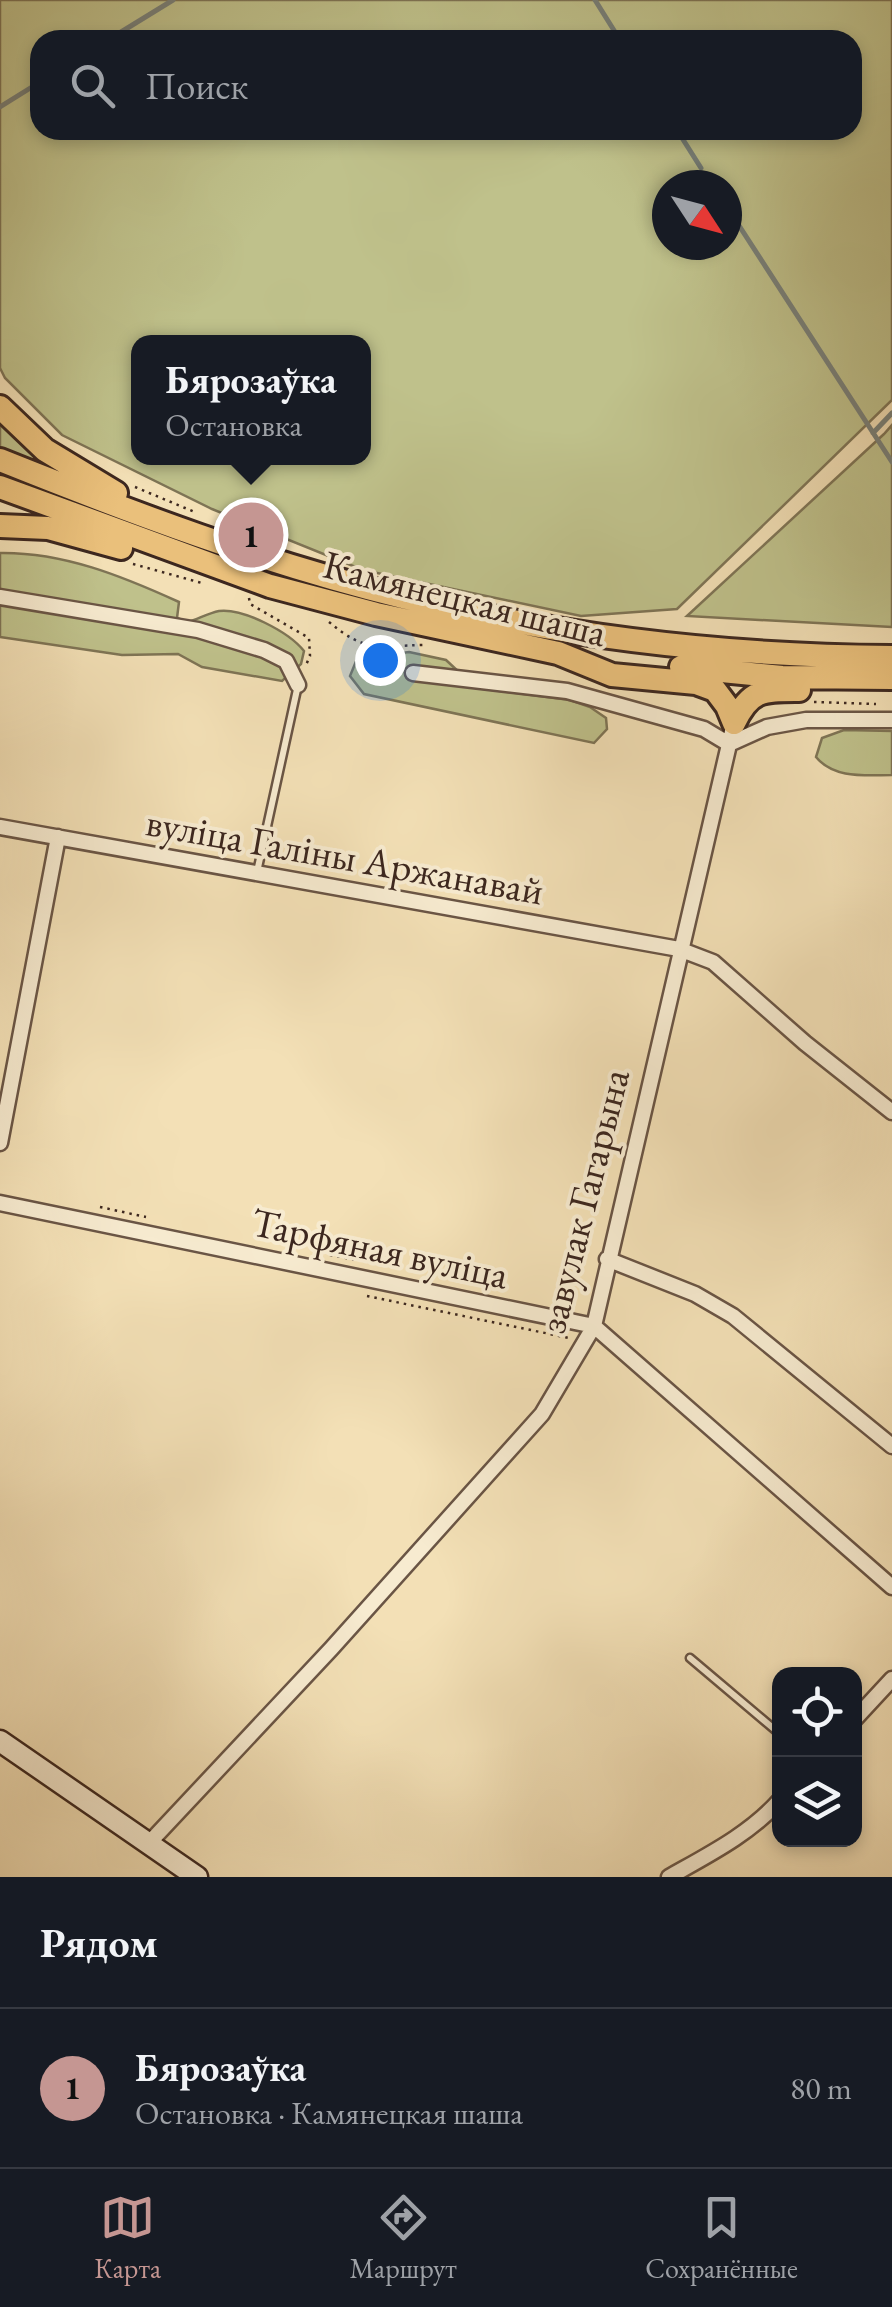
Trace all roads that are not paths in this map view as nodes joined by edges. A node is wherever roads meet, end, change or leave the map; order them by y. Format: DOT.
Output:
graph roads {
  1 [pos="0,408"];
  2 [pos="0,460"];
  3 [pos="0,487"];
  4 [pos="199,525"];
  5 [pos="0,526"];
  6 [pos="247,586"];
  7 [pos="0,597"];
  8 [pos="558,653"];
  9 [pos="892,657"];
  10 [pos="413,673"];
  11 [pos="892,678"];
  12 [pos="298,685"];
  13 [pos="892,692"];
  14 [pos="892,720"];
  15 [pos="732,734"];
  16 [pos="0,826"];
  17 [pos="58,837"];
  18 [pos="256,873"];
  19 [pos="678,949"];
  20 [pos="892,1112"];
  21 [pos="0,1144"];
  22 [pos="0,1203"];
  23 [pos="607,1260"];
  24 [pos="594,1326"];
  25 [pos="892,1446"];
  26 [pos="892,1587"];
  27 [pos="690,1658"];
  28 [pos="892,1679"];
  29 [pos="862,1711"];
  30 [pos="772,1727"];
  31 [pos="0,1741"];
  32 [pos="772,1809"];
  33 [pos="150,1842"];
  34 [pos="197,1877"];
  35 [pos="669,1877"];
  1 -- 4 [label="main road"];
  2 -- 4 [label="main road, Камянецкая шаша"];
  3 -- 6 [label="main road, Камянецкая шаша"];
  4 -- 9 [label="main road, Камянецкая шаша"];
  5 -- 6 [label="main road"];
  6 -- 8 [label="main road, Камянецкая шаша"];
  7 -- 12 [label="street"];
  8 -- 11 [label="main road"];
  8 -- 15 [label="main road, Камянецкая шаша"];
  10 -- 15 [label="street"];
  12 -- 18 [label="lane"];
  13 -- 15 [label="main road"];
  14 -- 15 [label="street"];
  15 -- 19 [label="street, завулак Гагарына"];
  16 -- 17 [label="street, вуліца Галіны Аржанавай"];
  17 -- 18 [label="street, вуліца Галіны Аржанавай"];
  17 -- 21 [label="street"];
  18 -- 19 [label="street, вуліца Галіны Аржанавай"];
  19 -- 20 [label="street, вуліца Галіны Аржанавай"];
  19 -- 23 [label="street, завулак Гагарына"];
  22 -- 24 [label="street, Тарфяная вуліца"];
  23 -- 24 [label="street, завулак Гагарына"];
  23 -- 25 [label="street"];
  24 -- 26 [label="street, Тарфяная вуліца"];
  24 -- 33 [label="street, завулак Гагарына"];
  27 -- 30 [label="lane"];
  28 -- 29 [label="street"];
  31 -- 33 [label="street"];
  32 -- 35 [label="street"];
  33 -- 34 [label="street"];
}
